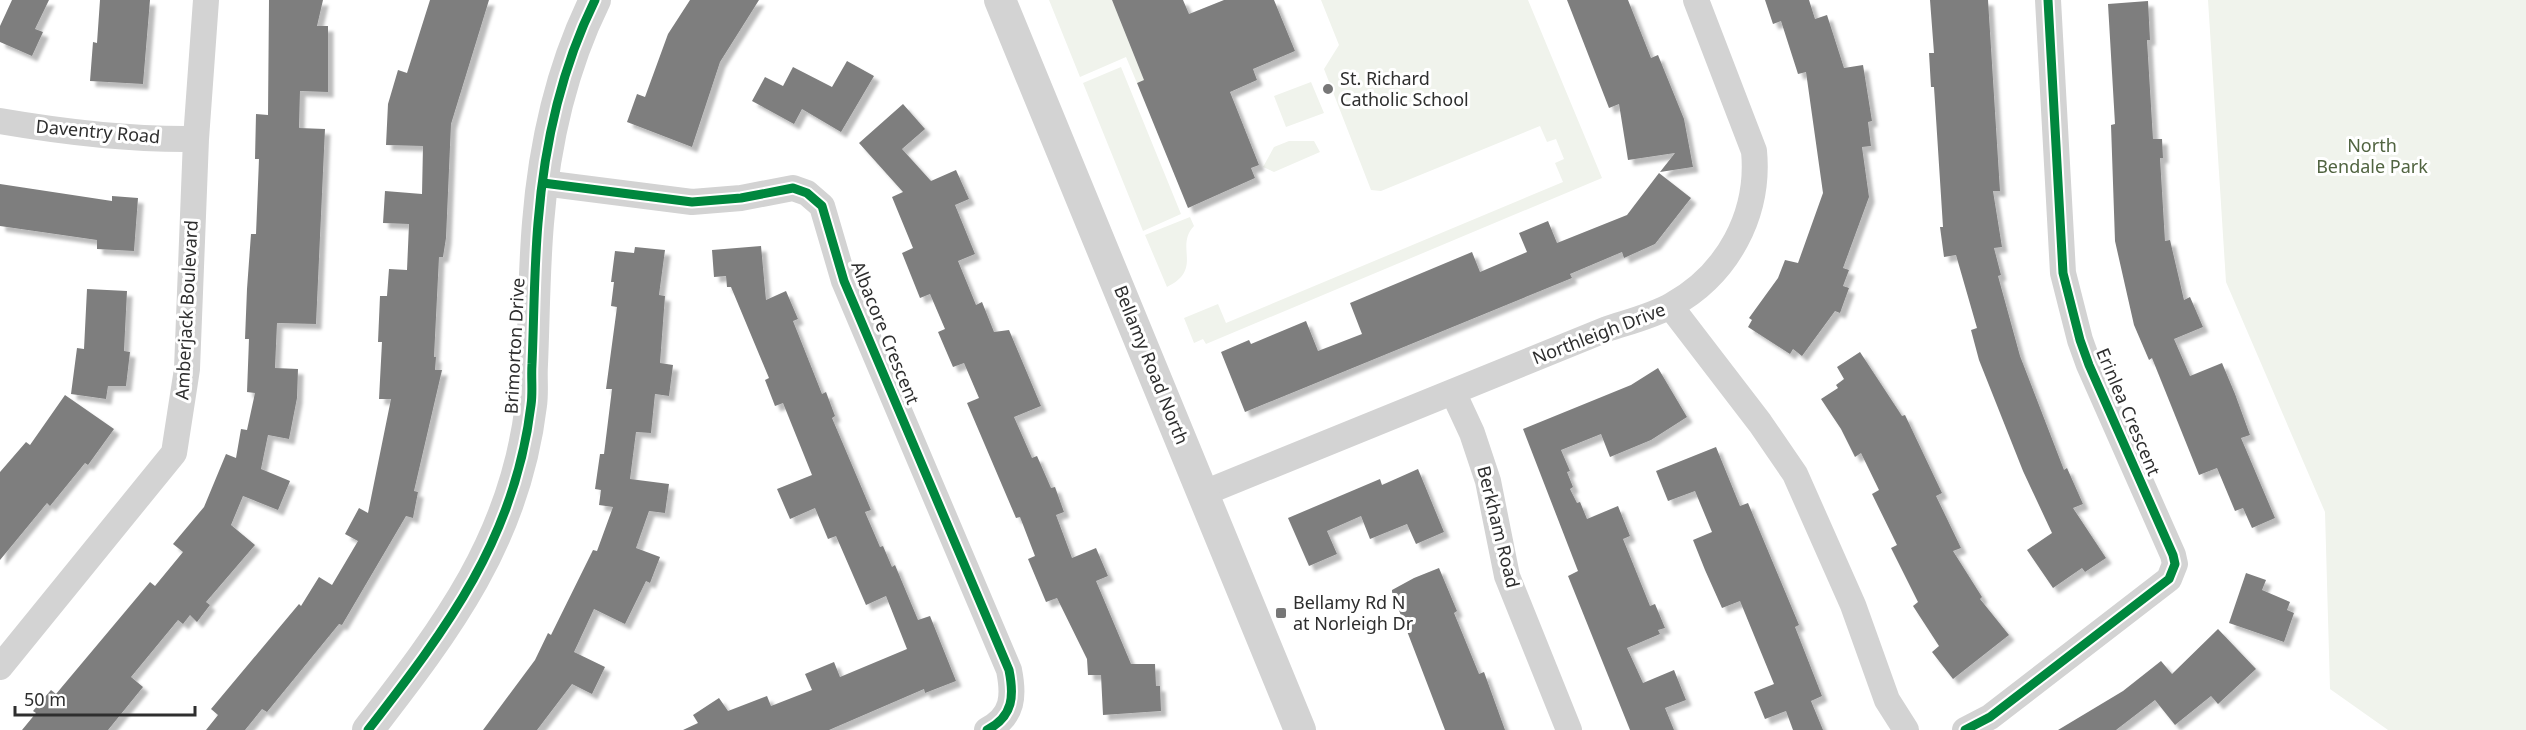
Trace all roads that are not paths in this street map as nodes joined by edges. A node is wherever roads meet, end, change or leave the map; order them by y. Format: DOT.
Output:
graph roads {
  1 [pos="206,0"];
  2 [pos="595,0"];
  3 [pos="1000,0"];
  4 [pos="1696,0"];
  5 [pos="2048,0"];
  6 [pos="0,121"];
  7 [pos="196,139"];
  8 [pos="543,183"];
  9 [pos="1671,306"];
  10 [pos="1453,392"];
  11 [pos="1204,493"];
  12 [pos="0,667"];
  13 [pos="368,730"];
  14 [pos="987,730"];
  15 [pos="1300,730"];
  16 [pos="1569,730"];
  17 [pos="1906,730"];
  18 [pos="1965,730"];
  1 -- 7 [label="street, Amberjack Boulevard"];
  2 -- 8 [label="street, Brimorton Drive"];
  3 -- 11 [label="street, Bellamy Road North"];
  4 -- 9 [label="street, Northleigh Drive"];
  5 -- 18 [label="street, Erinlea Crescent"];
  6 -- 7 [label="street, Daventry Road"];
  7 -- 12 [label="street, Amberjack Boulevard"];
  8 -- 13 [label="street, Brimorton Drive"];
  8 -- 14 [label="street, Albacore Crescent"];
  9 -- 10 [label="street, Northleigh Drive"];
  9 -- 17 [label="street"];
  10 -- 11 [label="street, Northleigh Drive"];
  10 -- 16 [label="street, Berkham Road"];
  11 -- 15 [label="street, Bellamy Road North"];
}
